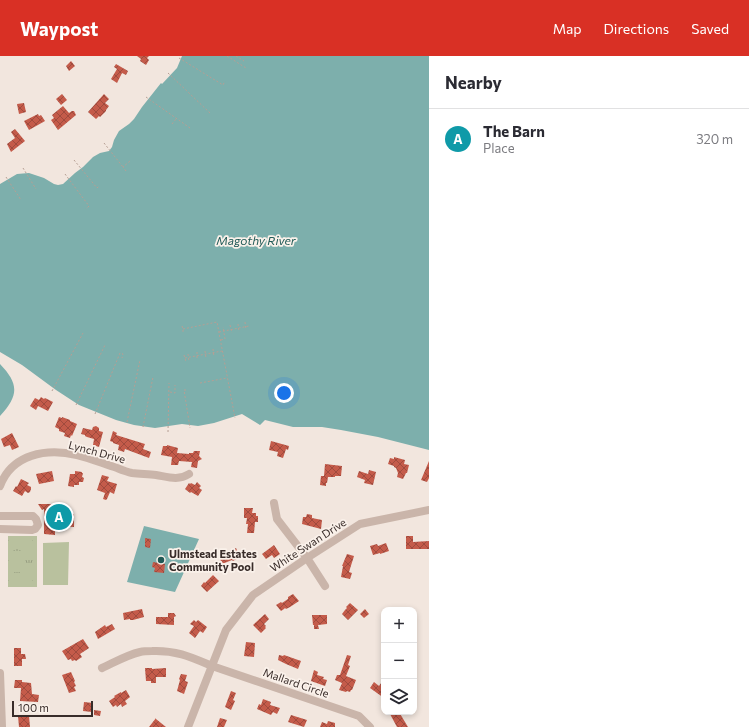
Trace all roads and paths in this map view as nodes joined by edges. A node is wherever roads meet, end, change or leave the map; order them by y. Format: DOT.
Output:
graph roads {
  1 [pos="227,56"];
  2 [pos="235,56"];
  3 [pos="179,58"];
  4 [pos="233,60"];
  5 [pos="244,61"];
  6 [pos="246,68"];
  7 [pos="168,73"];
  8 [pos="225,81"];
  9 [pos="146,97"];
  10 [pos="210,113"];
  11 [pos="177,119"];
  12 [pos="172,124"];
  13 [pos="190,128"];
  14 [pos="104,143"];
  15 [pos="74,160"];
  16 [pos="130,162"];
  17 [pos="124,167"];
  18 [pos="23,168"];
  19 [pos="126,171"];
  20 [pos="65,174"];
  21 [pos="6,177"];
  22 [pos="99,186"];
  23 [pos="36,188"];
  24 [pos="21,200"];
  25 [pos="86,209"];
  26 [pos="208,320"];
  27 [pos="245,322"];
  28 [pos="209,324"];
  29 [pos="238,324"];
  30 [pos="230,325"];
  31 [pos="182,326"];
  32 [pos="246,326"];
  33 [pos="249,326"];
  34 [pos="224,327"];
  35 [pos="238,328"];
  36 [pos="183,329"];
  37 [pos="231,330"];
  38 [pos="246,330"];
  39 [pos="224,331"];
  40 [pos="183,332"];
  41 [pos="219,332"];
  42 [pos="239,332"];
  43 [pos="84,333"];
  44 [pos="232,333"];
  45 [pos="74,340"];
  46 [pos="220,340"];
  47 [pos="78,343"];
  48 [pos="105,345"];
  49 [pos="213,349"];
  50 [pos="204,351"];
  51 [pos="223,351"];
  52 [pos="196,352"];
  53 [pos="188,354"];
  54 [pos="205,354"];
  55 [pos="101,355"];
  56 [pos="184,355"];
  57 [pos="104,356"];
  58 [pos="197,356"];
  59 [pos="214,357"];
  60 [pos="122,358"];
  61 [pos="185,358"];
  62 [pos="206,358"];
  63 [pos="140,360"];
  64 [pos="198,360"];
  65 [pos="189,361"];
  66 [pos="186,362"];
  67 [pos="153,377"];
  68 [pos="228,378"];
  69 [pos="169,383"];
  70 [pos="200,384"];
  71 [pos="176,385"];
  72 [pos="151,387"];
  73 [pos="154,388"];
  74 [pos="186,390"];
  75 [pos="52,391"];
  76 [pos="169,392"];
  77 [pos="76,404"];
  78 [pos="95,414"];
  79 [pos="235,418"];
  80 [pos="127,422"];
  81 [pos="143,428"];
  82 [pos="190,428"];
  83 [pos="168,432"];
  84 [pos="189,474"];
  85 [pos="0,486"];
  86 [pos="274,503"];
  87 [pos="429,510"];
  88 [pos="0,516"];
  89 [pos="0,529"];
  90 [pos="307,558"];
  91 [pos="325,586"];
  92 [pos="212,666"];
  93 [pos="102,668"];
  94 [pos="0,673"];
  95 [pos="2,727"];
  96 [pos="188,727"];
  97 [pos="370,727"];
  1 -- 4 [label="path"];
  2 -- 4 [label="path"];
  2 -- 5 [label="path"];
  3 -- 8 [label="path"];
  4 -- 6 [label="path"];
  7 -- 10 [label="path"];
  9 -- 11 [label="path"];
  11 -- 12 [label="path"];
  11 -- 13 [label="path"];
  14 -- 17 [label="path"];
  15 -- 22 [label="path"];
  16 -- 17 [label="path"];
  17 -- 19 [label="path"];
  18 -- 23 [label="path"];
  20 -- 25 [label="path"];
  21 -- 24 [label="path"];
  26 -- 28 [label="path"];
  27 -- 32 [label="path"];
  28 -- 36 [label="path"];
  28 -- 41 [label="path"];
  29 -- 35 [label="path"];
  30 -- 37 [label="path"];
  31 -- 36 [label="path"];
  32 -- 33 [label="path"];
  32 -- 35 [label="path"];
  32 -- 38 [label="path"];
  34 -- 39 [label="path"];
  35 -- 37 [label="path"];
  35 -- 42 [label="path"];
  36 -- 40 [label="path"];
  37 -- 39 [label="path"];
  37 -- 44 [label="path"];
  39 -- 41 [label="path"];
  39 -- 46 [label="path"];
  41 -- 46 [label="path"];
  43 -- 47 [label="path"];
  45 -- 47 [label="path"];
  46 -- 51 [label="path"];
  47 -- 75 [label="path"];
  48 -- 55 [label="path"];
  49 -- 59 [label="path"];
  50 -- 54 [label="path"];
  51 -- 54 [label="path"];
  51 -- 68 [label="path"];
  52 -- 58 [label="path"];
  53 -- 65 [label="path"];
  54 -- 58 [label="path"];
  54 -- 62 [label="path"];
  55 -- 57 [label="path"];
  55 -- 77 [label="path"];
  56 -- 61 [label="path"];
  58 -- 61 [label="path"];
  58 -- 64 [label="path"];
  60 -- 78 [label="path"];
  61 -- 66 [label="path"];
  63 -- 80 [label="path"];
  67 -- 72 [label="path"];
  68 -- 70 [label="path"];
  68 -- 79 [label="path"];
  69 -- 76 [label="path"];
  71 -- 76 [label="path"];
  72 -- 73 [label="path"];
  72 -- 81 [label="path"];
  74 -- 82 [label="path"];
  76 -- 83 [label="path"];
  84 -- 85 [label="street, Lynch Drive"];
  86 -- 90 [label="street"];
  87 -- 90 [label="street, White Swan Drive"];
  88 -- 89 [label="street"];
  90 -- 91 [label="street"];
  90 -- 92 [label="street, White Swan Drive"];
  92 -- 93 [label="street, Mallard Circle"];
  92 -- 96 [label="street, White Swan Drive"];
  92 -- 97 [label="street, Mallard Circle"];
  94 -- 95 [label="street"];
}
